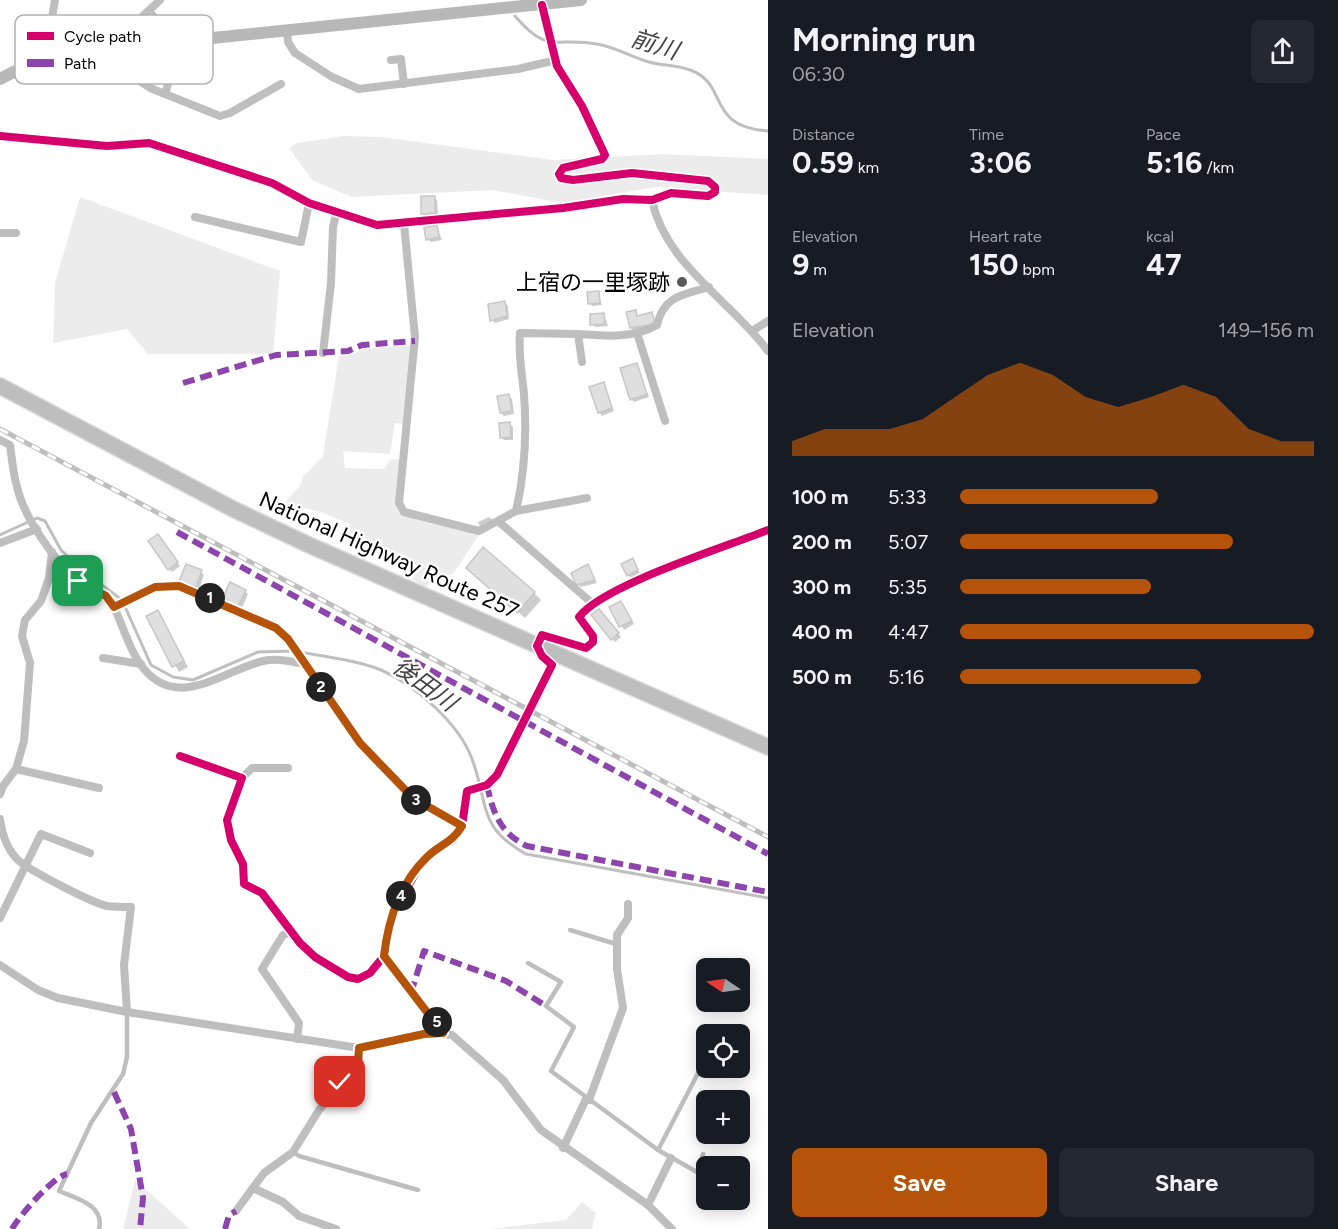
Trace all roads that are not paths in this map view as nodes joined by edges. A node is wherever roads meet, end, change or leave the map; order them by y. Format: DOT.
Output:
graph roads {
  1 [pos="54,0"];
  2 [pos="160,0"];
  3 [pos="581,0"];
  4 [pos="524,3"];
  5 [pos="542,5"];
  6 [pos="149,12"];
  7 [pos="52,15"];
  8 [pos="146,15"];
  9 [pos="152,15"];
  10 [pos="287,31"];
  11 [pos="213,38"];
  12 [pos="391,60"];
  13 [pos="556,60"];
  14 [pos="15,72"];
  15 [pos="0,79"];
  16 [pos="144,84"];
  17 [pos="169,84"];
  18 [pos="281,84"];
  19 [pos="404,84"];
  20 [pos="165,94"];
  21 [pos="0,136"];
  22 [pos="652,200"];
  23 [pos="309,203"];
  24 [pos="337,211"];
  25 [pos="195,217"];
  26 [pos="404,224"];
  27 [pos="0,232"];
  28 [pos="16,232"];
  29 [pos="709,287"];
  30 [pos="768,321"];
  31 [pos="752,331"];
  32 [pos="637,333"];
  33 [pos="578,334"];
  34 [pos="768,351"];
  35 [pos="323,353"];
  36 [pos="582,362"];
  37 [pos="0,386"];
  38 [pos="665,421"];
  39 [pos="0,440"];
  40 [pos="587,498"];
  41 [pos="516,511"];
  42 [pos="498,522"];
  43 [pos="36,527"];
  44 [pos="768,530"];
  45 [pos="0,543"];
  46 [pos="52,552"];
  47 [pos="593,604"];
  48 [pos="115,606"];
  49 [pos="537,646"];
  50 [pos="103,658"];
  51 [pos="303,662"];
  52 [pos="141,664"];
  53 [pos="537,699"];
  54 [pos="529,713"];
  55 [pos="768,747"];
  56 [pos="180,756"];
  57 [pos="288,768"];
  58 [pos="16,769"];
  59 [pos="242,778"];
  60 [pos="99,788"];
  61 [pos="0,794"];
  62 [pos="0,819"];
  63 [pos="462,826"];
  64 [pos="90,853"];
  65 [pos="26,865"];
  66 [pos="628,904"];
  67 [pos="0,918"];
  68 [pos="570,930"];
  69 [pos="291,932"];
  70 [pos="616,944"];
  71 [pos="384,956"];
  72 [pos="528,963"];
  73 [pos="0,965"];
  74 [pos="127,1012"];
  75 [pos="443,1033"];
  76 [pos="297,1039"];
  77 [pos="359,1048"];
  78 [pos="696,1077"];
  79 [pos="588,1099"];
  80 [pos="563,1148"];
  81 [pos="658,1150"];
  82 [pos="293,1152"];
  83 [pos="703,1154"];
  84 [pos="671,1158"];
  85 [pos="255,1189"];
  86 [pos="418,1190"];
  87 [pos="648,1205"];
  88 [pos="236,1211"];
  89 [pos="99,1229"];
  90 [pos="336,1229"];
  91 [pos="672,1229"];
  1 -- 7 [label="street"];
  2 -- 6 [label="street"];
  3 -- 5 [label="street"];
  4 -- 5 [label="street"];
  4 -- 10 [label="street"];
  5 -- 13 [label="street"];
  6 -- 8 [label="street"];
  6 -- 9 [label="street"];
  10 -- 11 [label="street"];
  10 -- 19 [label="street"];
  12 -- 19 [label="street"];
  13 -- 19 [label="street"];
  13 -- 22 [label="street"];
  14 -- 15 [label="street"];
  16 -- 20 [label="street"];
  17 -- 20 [label="street"];
  18 -- 20 [label="street"];
  21 -- 23 [label="street"];
  22 -- 26 [label="street"];
  22 -- 29 [label="street"];
  23 -- 24 [label="street"];
  23 -- 25 [label="street"];
  24 -- 26 [label="street"];
  24 -- 35 [label="street"];
  26 -- 42 [label="street"];
  27 -- 28 [label="street"];
  29 -- 31 [label="street"];
  29 -- 32 [label="street"];
  30 -- 31 [label="street"];
  31 -- 34 [label="street"];
  32 -- 33 [label="street"];
  32 -- 38 [label="street"];
  33 -- 36 [label="street"];
  33 -- 41 [label="street"];
  37 -- 49 [label="highway, National Highway Route 257"];
  39 -- 43 [label="street"];
  40 -- 41 [label="street"];
  41 -- 42 [label="street"];
  42 -- 47 [label="street"];
  43 -- 45 [label="street"];
  43 -- 46 [label="street"];
  44 -- 47 [label="street"];
  46 -- 48 [label="street"];
  46 -- 58 [label="street"];
  47 -- 49 [label="street"];
  48 -- 51 [label="street"];
  48 -- 52 [label="street"];
  49 -- 53 [label="street"];
  49 -- 55 [label="highway, National Highway Route 257"];
  50 -- 52 [label="street"];
  51 -- 52 [label="street"];
  51 -- 63 [label="street"];
  54 -- 63 [label="street"];
  56 -- 59 [label="street"];
  57 -- 59 [label="street"];
  58 -- 60 [label="street"];
  58 -- 61 [label="street"];
  59 -- 69 [label="street"];
  62 -- 65 [label="street"];
  63 -- 71 [label="street"];
  64 -- 65 [label="street"];
  65 -- 67 [label="street"];
  65 -- 74 [label="street"];
  66 -- 70 [label="street"];
  68 -- 70 [label="lane"];
  69 -- 71 [label="street"];
  69 -- 76 [label="street"];
  70 -- 79 [label="street"];
  71 -- 75 [label="lane"];
  72 -- 79 [label="lane"];
  73 -- 74 [label="street"];
  74 -- 76 [label="street"];
  74 -- 89 [label="lane"];
  75 -- 77 [label="street"];
  75 -- 80 [label="street"];
  76 -- 77 [label="street"];
  77 -- 82 [label="street"];
  78 -- 81 [label="lane"];
  79 -- 80 [label="street"];
  79 -- 81 [label="lane"];
  80 -- 87 [label="street"];
  81 -- 84 [label="lane"];
  82 -- 85 [label="street"];
  82 -- 86 [label="lane"];
  83 -- 84 [label="lane"];
  84 -- 87 [label="street"];
  85 -- 88 [label="street"];
  85 -- 90 [label="street"];
  87 -- 91 [label="street"];
}
